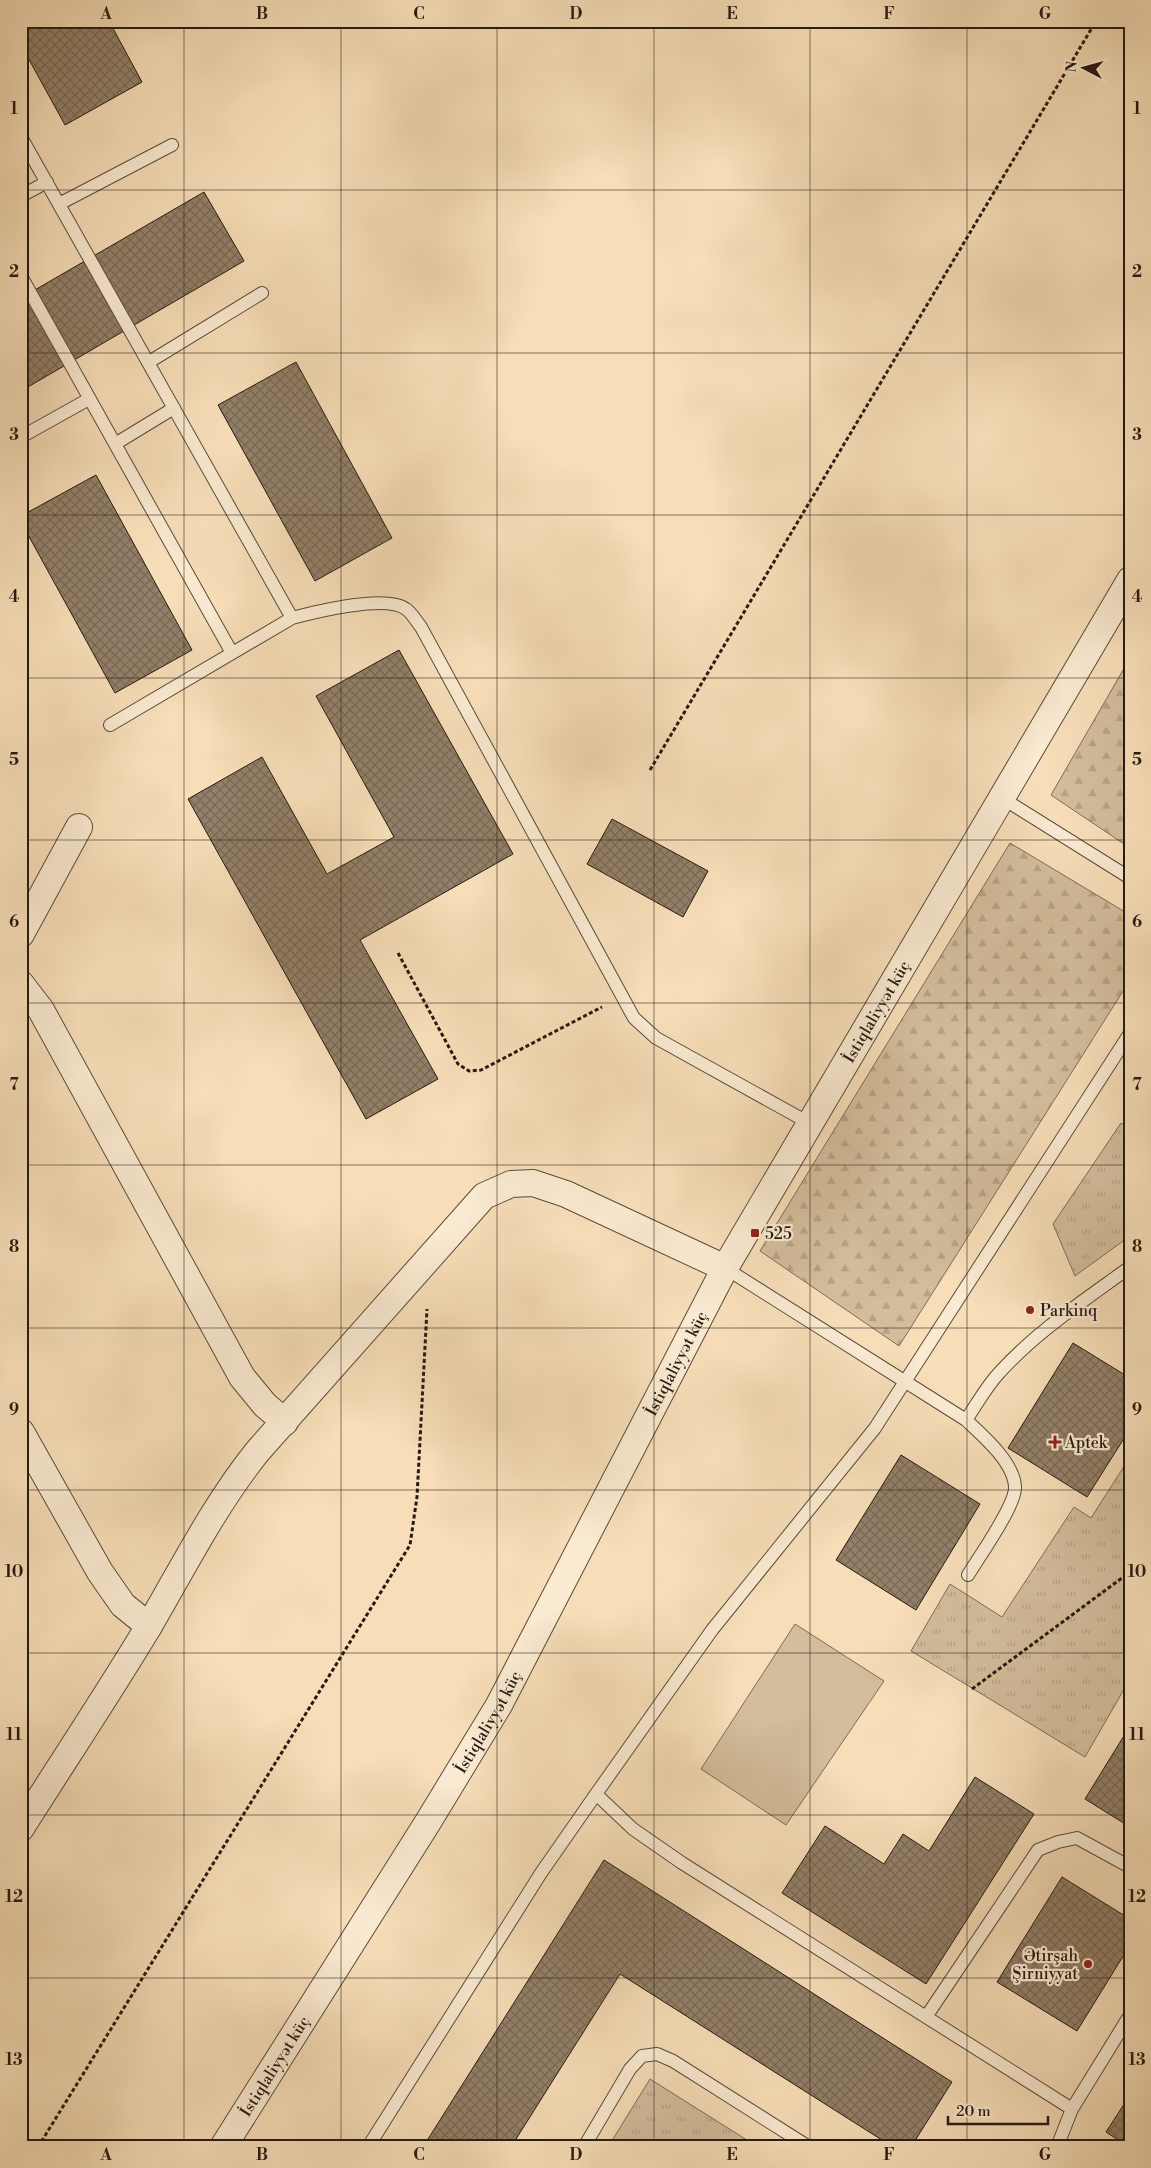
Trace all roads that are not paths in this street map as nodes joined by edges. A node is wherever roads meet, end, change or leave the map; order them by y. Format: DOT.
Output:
graph roads {
  1 [pos="21,137"];
  2 [pos="172,145"];
  3 [pos="47,182"];
  4 [pos="21,196"];
  5 [pos="60,204"];
  6 [pos="21,276"];
  7 [pos="262,293"];
  8 [pos="149,362"];
  9 [pos="89,399"];
  10 [pos="174,408"];
  11 [pos="21,437"];
  12 [pos="115,444"];
  13 [pos="1130,580"];
  14 [pos="292,618"];
  15 [pos="232,653"];
  16 [pos="110,725"];
  17 [pos="1002,798"];
  18 [pos="79,826"];
  19 [pos="1130,878"];
  20 [pos="21,934"];
  21 [pos="21,984"];
  22 [pos="1130,1033"];
  23 [pos="811,1124"];
  24 [pos="1130,1267"];
  25 [pos="725,1268"];
  26 [pos="905,1383"];
  27 [pos="966,1420"];
  28 [pos="286,1422"];
  29 [pos="21,1432"];
  30 [pos="968,1574"];
  31 [pos="149,1626"];
  32 [pos="596,1794"];
  33 [pos="21,1828"];
  34 [pos="1130,1867"];
  35 [pos="1130,2015"];
  36 [pos="926,2017"];
  37 [pos="1072,2109"];
  38 [pos="223,2147"];
  39 [pos="368,2147"];
  40 [pos="584,2147"];
  41 [pos="809,2147"];
  42 [pos="1057,2147"];
  1 -- 3 [label="lane"];
  2 -- 5 [label="lane"];
  3 -- 4 [label="lane"];
  3 -- 5 [label="lane"];
  5 -- 8 [label="lane"];
  6 -- 9 [label="lane"];
  7 -- 8 [label="lane"];
  8 -- 10 [label="lane"];
  9 -- 11 [label="lane"];
  9 -- 12 [label="lane"];
  10 -- 12 [label="lane"];
  10 -- 14 [label="lane"];
  12 -- 15 [label="lane"];
  13 -- 17 [label="street, İstiqlaliyyət küç"];
  14 -- 15 [label="lane"];
  14 -- 23 [label="lane"];
  15 -- 16 [label="lane"];
  17 -- 19 [label="lane"];
  17 -- 23 [label="street, İstiqlaliyyət küç"];
  18 -- 20 [label="street"];
  21 -- 28 [label="street"];
  22 -- 26 [label="lane"];
  23 -- 25 [label="street, İstiqlaliyyət küç"];
  24 -- 27 [label="lane"];
  25 -- 26 [label="lane"];
  25 -- 28 [label="street"];
  25 -- 38 [label="street, İstiqlaliyyət küç"];
  26 -- 27 [label="lane"];
  26 -- 32 [label="lane"];
  27 -- 30 [label="lane"];
  28 -- 31 [label="street"];
  29 -- 31 [label="street"];
  31 -- 33 [label="street"];
  32 -- 36 [label="lane"];
  32 -- 39 [label="lane"];
  34 -- 36 [label="lane"];
  35 -- 37 [label="lane"];
  36 -- 37 [label="lane"];
  37 -- 42 [label="lane"];
  40 -- 41 [label="lane"];
}
